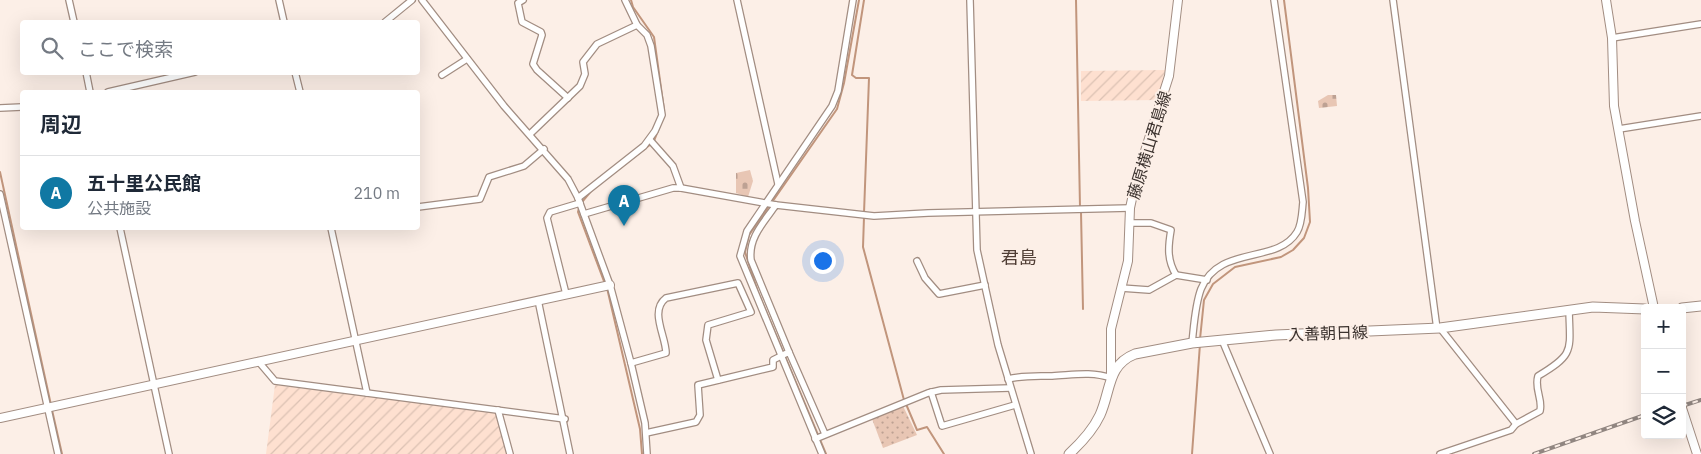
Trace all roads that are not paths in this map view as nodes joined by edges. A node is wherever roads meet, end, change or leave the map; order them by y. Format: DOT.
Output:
graph roads {
  1 [pos="69,0"];
  2 [pos="279,0"];
  3 [pos="412,0"];
  4 [pos="422,0"];
  5 [pos="523,0"];
  6 [pos="625,0"];
  7 [pos="737,0"];
  8 [pos="853,0"];
  9 [pos="970,0"];
  10 [pos="1178,0"];
  11 [pos="1274,0"];
  12 [pos="1393,0"];
  13 [pos="1606,0"];
  14 [pos="74,20"];
  15 [pos="284,20"];
  16 [pos="387,20"];
  17 [pos="1701,24"];
  18 [pos="637,25"];
  19 [pos="1612,38"];
  20 [pos="467,59"];
  21 [pos="87,75"];
  22 [pos="182,75"];
  23 [pos="296,75"];
  24 [pos="442,75"];
  25 [pos="90,90"];
  26 [pos="117,90"];
  27 [pos="300,90"];
  28 [pos="568,98"];
  29 [pos="20,107"];
  30 [pos="0,108"];
  31 [pos="1701,116"];
  32 [pos="1619,129"];
  33 [pos="530,134"];
  34 [pos="650,140"];
  35 [pos="544,149"];
  36 [pos="778,184"];
  37 [pos="681,188"];
  38 [pos="0,194"];
  39 [pos="579,200"];
  40 [pos="766,202"];
  41 [pos="776,205"];
  42 [pos="420,207"];
  43 [pos="1130,208"];
  44 [pos="975,212"];
  45 [pos="584,214"];
  46 [pos="1129,223"];
  47 [pos="120,230"];
  48 [pos="331,230"];
  49 [pos="917,261"];
  50 [pos="1176,275"];
  51 [pos="1207,280"];
  52 [pos="610,285"];
  53 [pos="985,285"];
  54 [pos="1121,288"];
  55 [pos="566,294"];
  56 [pos="538,300"];
  57 [pos="1653,304"];
  58 [pos="1701,306"];
  59 [pos="1686,308"];
  60 [pos="1641,309"];
  61 [pos="1569,310"];
  62 [pos="1439,328"];
  63 [pos="355,340"];
  64 [pos="1222,340"];
  65 [pos="1192,342"];
  66 [pos="789,352"];
  67 [pos="780,356"];
  68 [pos="258,361"];
  69 [pos="631,363"];
  70 [pos="1111,378"];
  71 [pos="1008,379"];
  72 [pos="718,380"];
  73 [pos="154,385"];
  74 [pos="1010,388"];
  75 [pos="932,392"];
  76 [pos="366,393"];
  77 [pos="1015,405"];
  78 [pos="47,408"];
  79 [pos="498,410"];
  80 [pos="0,418"];
  81 [pos="565,419"];
  82 [pos="1686,420"];
  83 [pos="1516,424"];
  84 [pos="646,433"];
  85 [pos="825,434"];
  86 [pos="815,439"];
  87 [pos="58,454"];
  88 [pos="170,454"];
  89 [pos="510,454"];
  90 [pos="570,454"];
  91 [pos="647,454"];
  92 [pos="822,454"];
  93 [pos="1030,454"];
  94 [pos="1069,454"];
  95 [pos="1270,454"];
  96 [pos="1440,454"];
  97 [pos="1697,454"];
  1 -- 14 [label="street"];
  2 -- 15 [label="street"];
  3 -- 16 [label="street"];
  4 -- 20 [label="street"];
  5 -- 28 [label="street"];
  6 -- 18 [label="street"];
  7 -- 36 [label="street"];
  8 -- 36 [label="street"];
  9 -- 44 [label="street"];
  10 -- 43 [label="street, 藤原横山君島線"];
  11 -- 51 [label="street"];
  12 -- 62 [label="street"];
  13 -- 19 [label="street"];
  17 -- 19 [label="street"];
  18 -- 28 [label="street"];
  18 -- 34 [label="street"];
  19 -- 32 [label="street"];
  20 -- 24 [label="street"];
  20 -- 33 [label="street"];
  21 -- 25 [label="street"];
  22 -- 26 [label="street"];
  23 -- 27 [label="street"];
  28 -- 33 [label="street"];
  29 -- 30 [label="street"];
  31 -- 32 [label="street"];
  32 -- 57 [label="street"];
  33 -- 35 [label="street"];
  34 -- 37 [label="street"];
  34 -- 39 [label="street"];
  35 -- 39 [label="street"];
  35 -- 42 [label="street"];
  36 -- 40 [label="street"];
  37 -- 40 [label="street"];
  37 -- 45 [label="street"];
  38 -- 78 [label="street"];
  39 -- 45 [label="street"];
  39 -- 55 [label="street"];
  40 -- 41 [label="street"];
  40 -- 67 [label="street"];
  41 -- 44 [label="street"];
  41 -- 66 [label="street"];
  43 -- 44 [label="street"];
  43 -- 46 [label="street, 藤原横山君島線"];
  44 -- 53 [label="street"];
  45 -- 52 [label="street"];
  46 -- 50 [label="street"];
  46 -- 54 [label="street, 藤原横山君島線"];
  47 -- 73 [label="street"];
  48 -- 63 [label="street"];
  49 -- 53 [label="street"];
  50 -- 51 [label="street"];
  50 -- 54 [label="street"];
  51 -- 65 [label="street"];
  52 -- 55 [label="street"];
  52 -- 69 [label="street"];
  53 -- 71 [label="street"];
  54 -- 70 [label="street, 藤原横山君島線"];
  55 -- 56 [label="street"];
  56 -- 63 [label="street"];
  56 -- 81 [label="street"];
  58 -- 59 [label="main road"];
  60 -- 61 [label="main road, 入善朝日線"];
  61 -- 62 [label="main road, 入善朝日線"];
  61 -- 83 [label="street"];
  62 -- 64 [label="main road, 入善朝日線"];
  62 -- 83 [label="street"];
  63 -- 68 [label="street"];
  63 -- 76 [label="street"];
  64 -- 65 [label="main road, 入善朝日線"];
  64 -- 95 [label="street"];
  65 -- 70 [label="main road, 入善朝日線"];
  66 -- 67 [label="street"];
  66 -- 85 [label="street"];
  67 -- 72 [label="street"];
  67 -- 86 [label="street"];
  68 -- 73 [label="street"];
  68 -- 76 [label="street"];
  69 -- 72 [label="street"];
  69 -- 84 [label="street"];
  70 -- 71 [label="street"];
  70 -- 94 [label="main road, 入善朝日線"];
  71 -- 74 [label="street"];
  72 -- 84 [label="street"];
  73 -- 78 [label="street"];
  73 -- 88 [label="street"];
  74 -- 75 [label="street"];
  74 -- 77 [label="street"];
  75 -- 77 [label="street"];
  75 -- 85 [label="street"];
  76 -- 79 [label="street"];
  77 -- 93 [label="street"];
  78 -- 80 [label="street"];
  78 -- 87 [label="street"];
  79 -- 81 [label="street"];
  79 -- 89 [label="street"];
  81 -- 90 [label="street"];
  82 -- 97 [label="street"];
  83 -- 96 [label="street"];
  84 -- 91 [label="street"];
  85 -- 86 [label="street"];
  86 -- 92 [label="street"];
}
